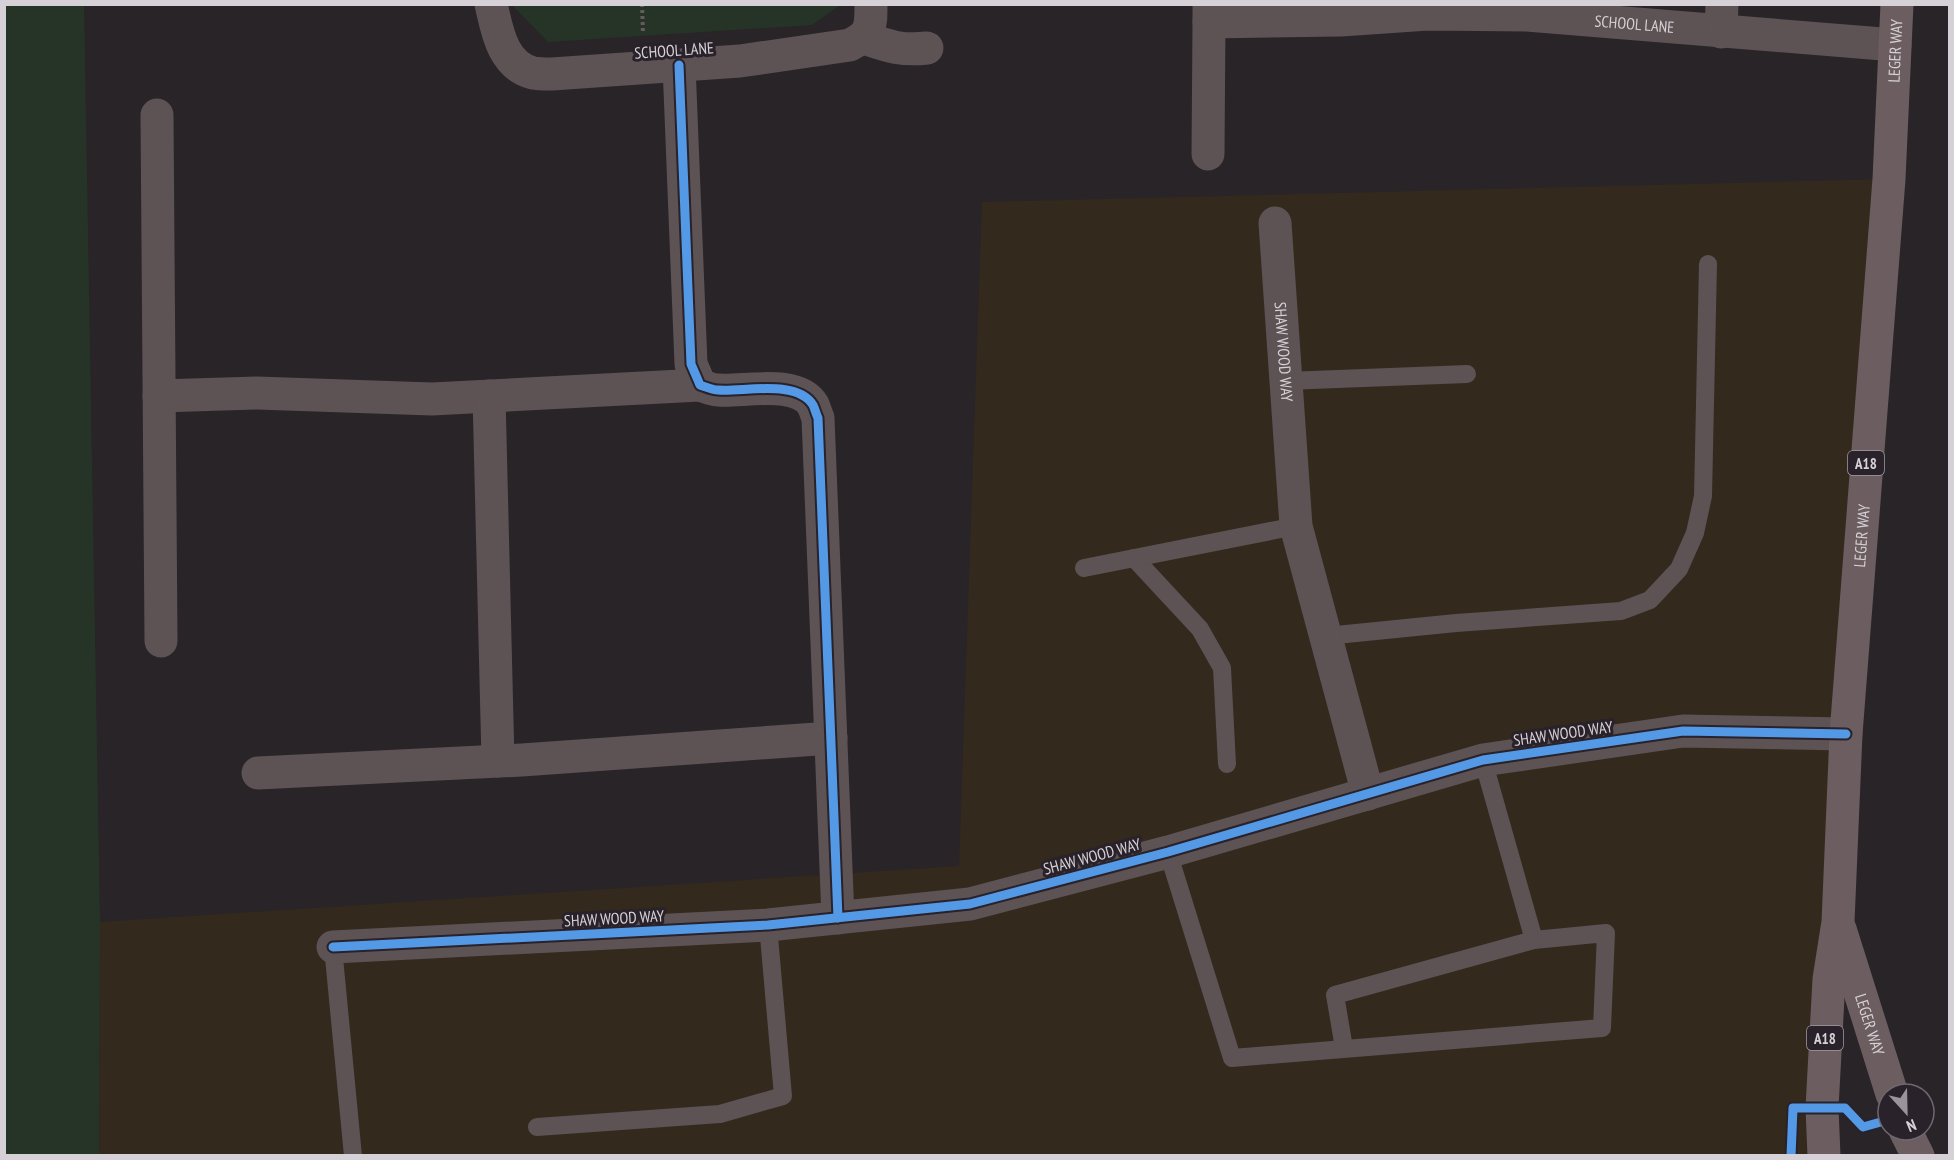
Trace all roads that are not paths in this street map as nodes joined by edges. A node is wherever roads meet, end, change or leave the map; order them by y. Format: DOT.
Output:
graph roads {
  1 [pos="491,4"];
  2 [pos="871,4"];
  3 [pos="1897,4"];
  4 [pos="1209,13"];
  5 [pos="1721,18"];
  6 [pos="864,38"];
  7 [pos="1895,45"];
  8 [pos="927,48"];
  9 [pos="679,65"];
  10 [pos="157,114"];
  11 [pos="1208,154"];
  12 [pos="1275,223"];
  13 [pos="1708,264"];
  14 [pos="1467,374"];
  15 [pos="1286,381"];
  16 [pos="700,385"];
  17 [pos="159,396"];
  18 [pos="489,396"];
  19 [pos="1296,526"];
  20 [pos="1134,558"];
  21 [pos="1084,568"];
  22 [pos="1326,636"];
  23 [pos="161,641"];
  24 [pos="1846,734"];
  25 [pos="831,738"];
  26 [pos="1483,760"];
  27 [pos="498,761"];
  28 [pos="1227,764"];
  29 [pos="258,773"];
  30 [pos="1368,794"];
  31 [pos="1168,852"];
  32 [pos="838,918"];
  33 [pos="1838,922"];
  34 [pos="768,925"];
  35 [pos="1534,940"];
  36 [pos="333,947"];
  37 [pos="1344,1048"];
  38 [pos="1888,1082"];
  39 [pos="537,1127"];
  40 [pos="353,1155"];
  41 [pos="1824,1155"];
  1 -- 9 [label="street, SCHOOL LANE"];
  2 -- 6 [label="street"];
  3 -- 7 [label="highway, LEGER WAY / A18"];
  4 -- 5 [label="street, SCHOOL LANE"];
  4 -- 11 [label="street"];
  5 -- 7 [label="street, SCHOOL LANE"];
  6 -- 8 [label="street"];
  6 -- 9 [label="street, SCHOOL LANE"];
  7 -- 24 [label="highway, LEGER WAY / A18"];
  9 -- 16 [label="street"];
  10 -- 17 [label="street"];
  12 -- 15 [label="street, SHAW WOOD WAY"];
  13 -- 22 [label="lane"];
  14 -- 15 [label="lane"];
  15 -- 19 [label="street, SHAW WOOD WAY"];
  16 -- 18 [label="street"];
  16 -- 25 [label="street"];
  17 -- 18 [label="street"];
  17 -- 23 [label="street"];
  18 -- 27 [label="street"];
  19 -- 20 [label="lane"];
  19 -- 22 [label="street, SHAW WOOD WAY"];
  20 -- 21 [label="lane"];
  20 -- 28 [label="lane"];
  22 -- 30 [label="street, SHAW WOOD WAY"];
  24 -- 26 [label="street, SHAW WOOD WAY"];
  24 -- 33 [label="highway, LEGER WAY / A18"];
  25 -- 27 [label="street"];
  25 -- 32 [label="street"];
  26 -- 30 [label="street, SHAW WOOD WAY"];
  26 -- 35 [label="lane"];
  27 -- 29 [label="street"];
  30 -- 31 [label="street, SHAW WOOD WAY"];
  31 -- 32 [label="street, SHAW WOOD WAY"];
  31 -- 37 [label="lane"];
  32 -- 34 [label="street, SHAW WOOD WAY"];
  33 -- 38 [label="highway, LEGER WAY / A18"];
  33 -- 41 [label="highway, LEGER WAY / A18"];
  34 -- 36 [label="street, SHAW WOOD WAY"];
  34 -- 39 [label="lane"];
  35 -- 37 [label="lane"];
  35 -- 37 [label="lane"];
  36 -- 40 [label="lane"];
}
